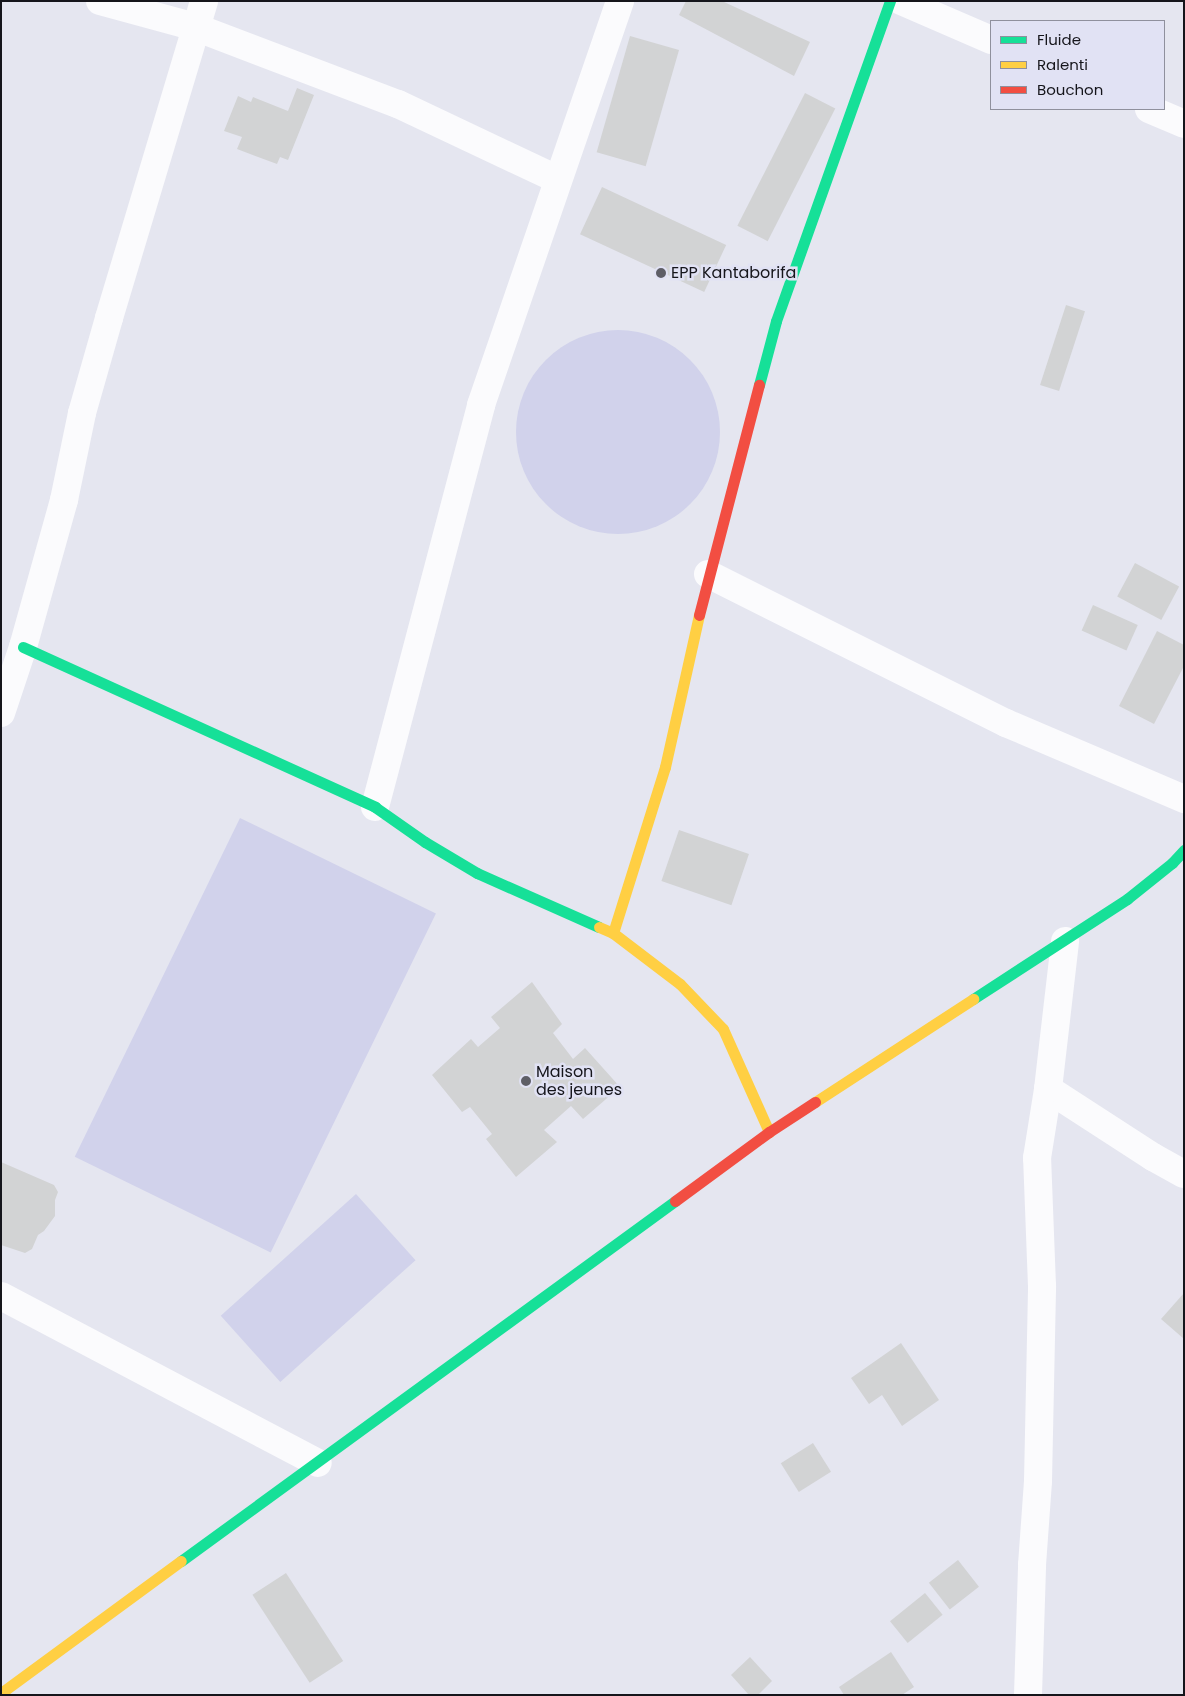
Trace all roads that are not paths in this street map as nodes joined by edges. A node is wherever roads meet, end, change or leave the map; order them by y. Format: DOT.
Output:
graph roads {
  1 [pos="100,1"];
  2 [pos="204,1"];
  3 [pos="620,1"];
  4 [pos="890,1"];
  5 [pos="902,1"];
  6 [pos="195,27"];
  7 [pos="990,40"];
  8 [pos="1151,110"];
  9 [pos="1184,124"];
  10 [pos="557,179"];
  11 [pos="708,574"];
  12 [pos="23,647"];
  13 [pos="1,713"];
  14 [pos="1184,799"];
  15 [pos="375,807"];
  16 [pos="1184,850"];
  17 [pos="613,933"];
  18 [pos="1066,941"];
  19 [pos="1048,1089"];
  20 [pos="769,1132"];
  21 [pos="1184,1174"];
  22 [pos="1,1296"];
  23 [pos="318,1463"];
  24 [pos="1,1693"];
  25 [pos="1028,1695"];
  1 -- 6 [label="street"];
  2 -- 6 [label="street"];
  3 -- 10 [label="street"];
  4 -- 11 [label="street"];
  5 -- 7 [label="street"];
  6 -- 10 [label="street"];
  6 -- 12 [label="street"];
  8 -- 9 [label="street"];
  10 -- 15 [label="street"];
  11 -- 14 [label="street"];
  11 -- 17 [label="street"];
  12 -- 13 [label="street"];
  12 -- 15 [label="street"];
  15 -- 17 [label="street"];
  16 -- 18 [label="street"];
  17 -- 20 [label="street"];
  18 -- 19 [label="street"];
  18 -- 20 [label="street"];
  19 -- 21 [label="street"];
  19 -- 25 [label="street"];
  20 -- 23 [label="street"];
  22 -- 23 [label="street"];
  23 -- 24 [label="street"];
}
